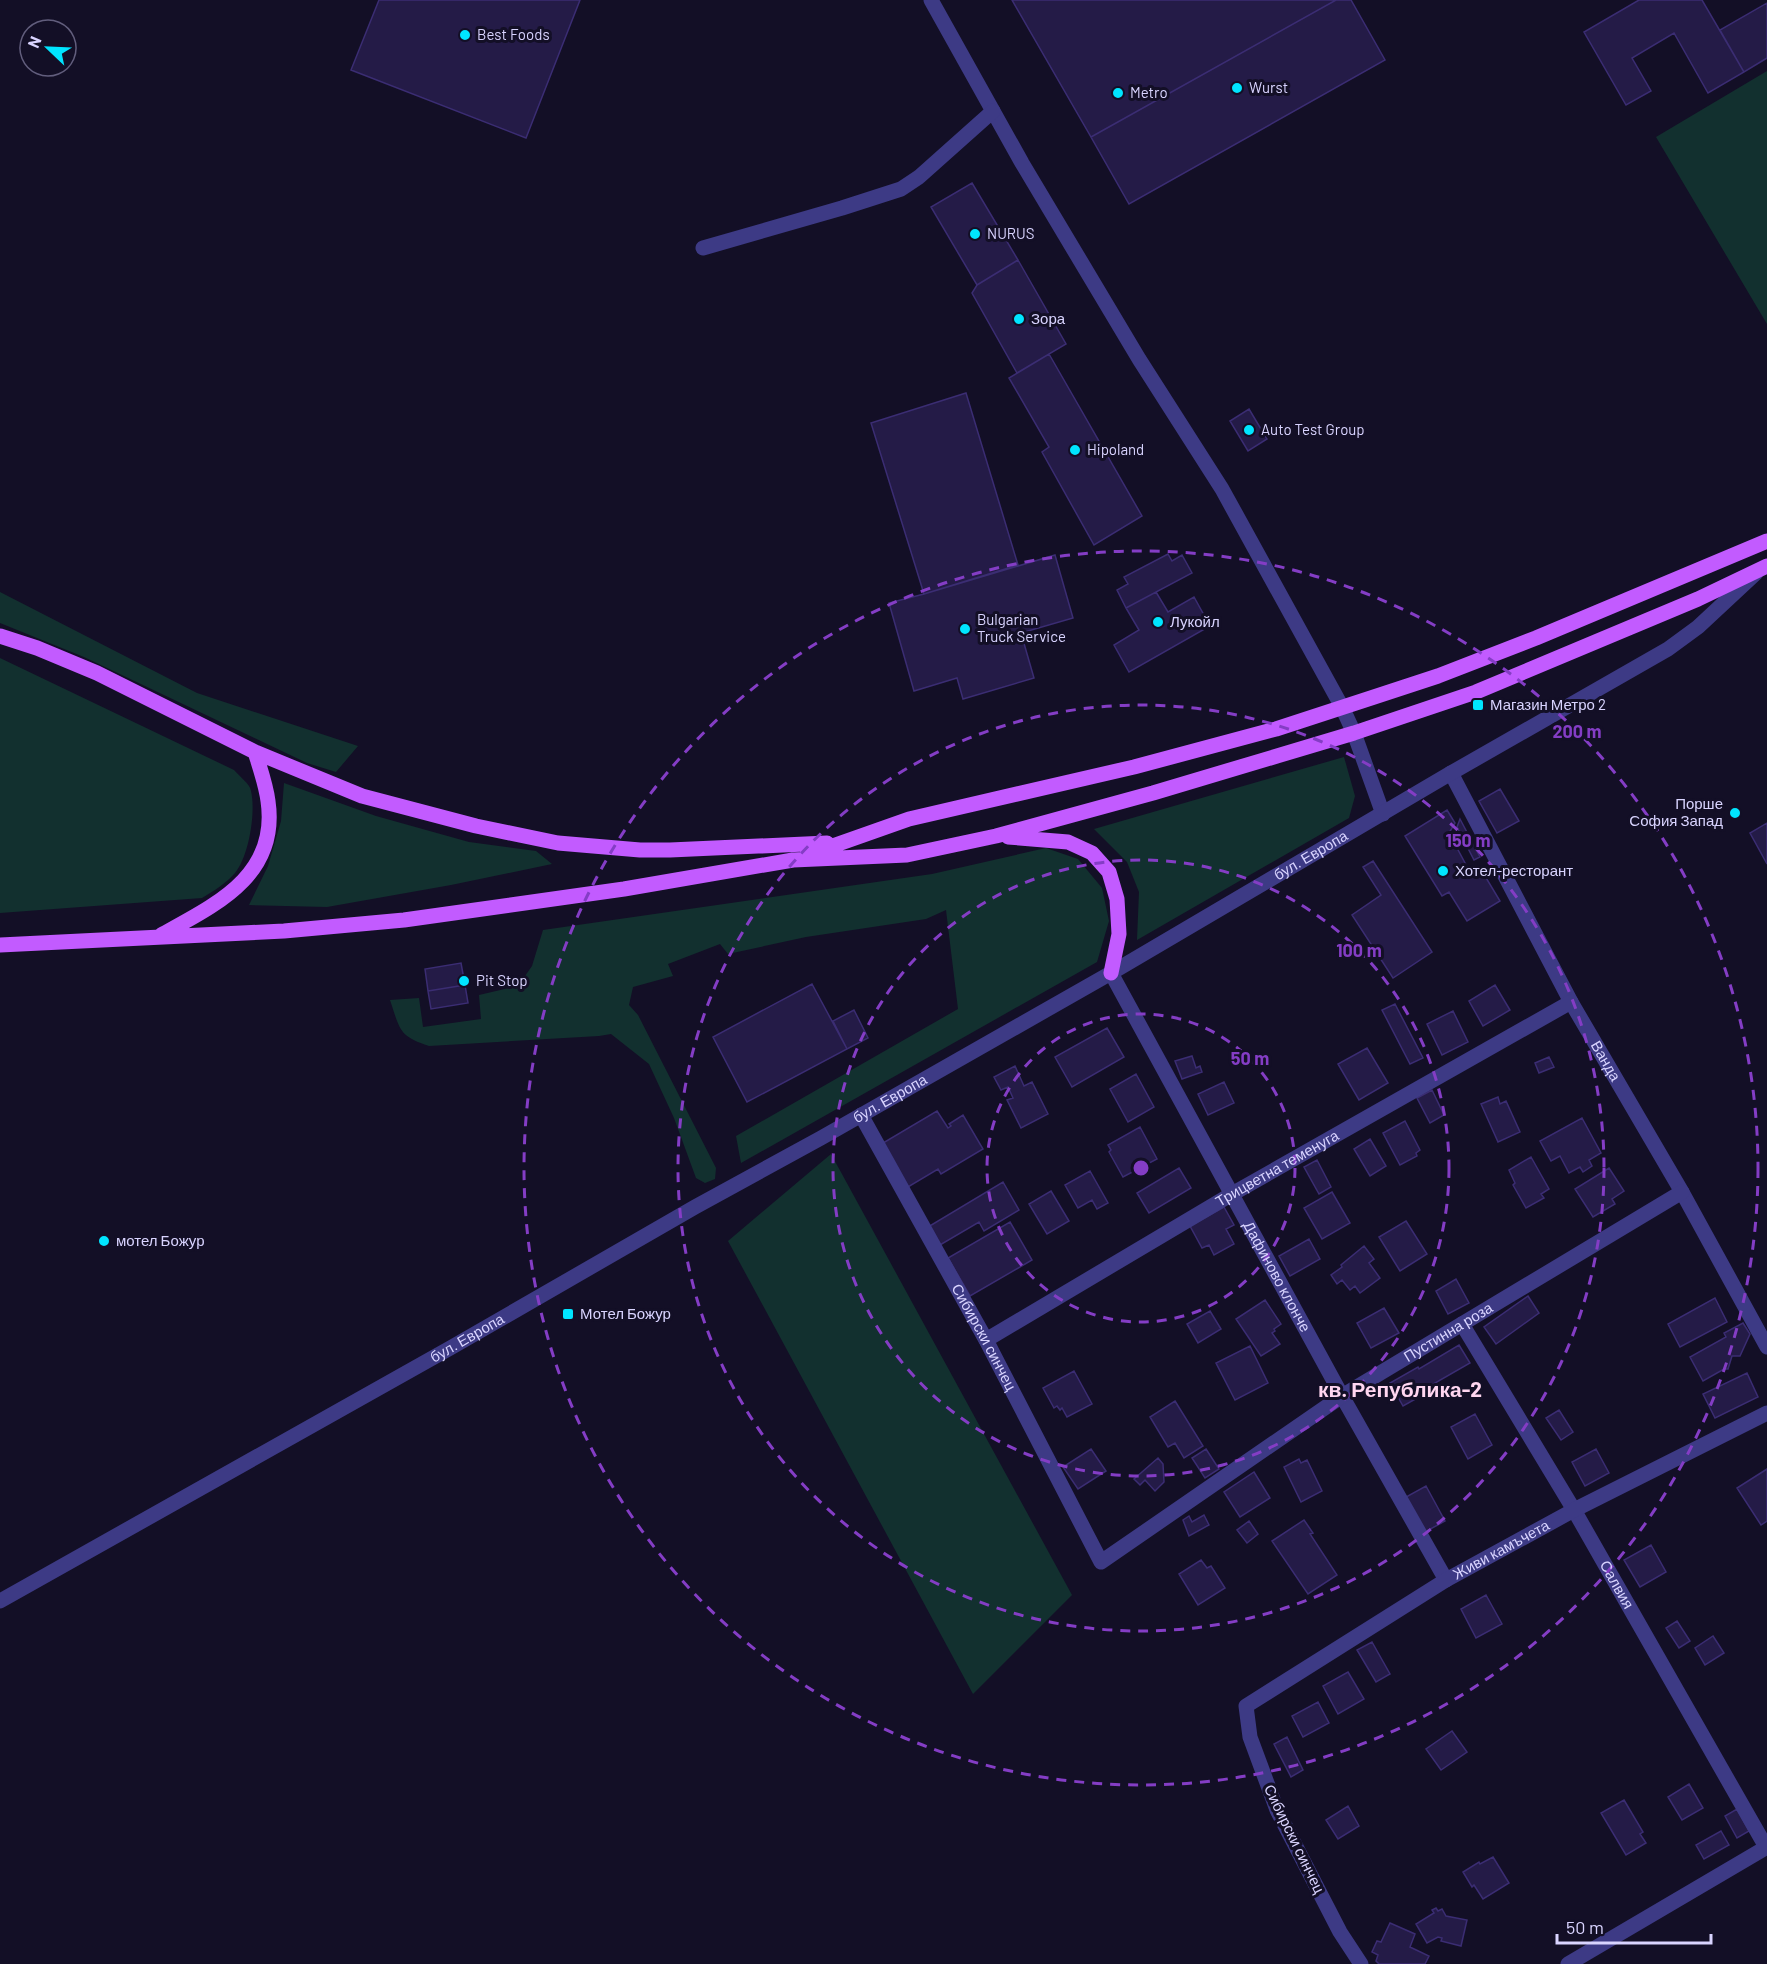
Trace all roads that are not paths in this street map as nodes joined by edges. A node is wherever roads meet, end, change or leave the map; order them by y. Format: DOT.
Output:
graph roads {
  1 [pos="931,0"];
  2 [pos="993,111"];
  3 [pos="703,248"];
  4 [pos="1767,541"];
  5 [pos="1764,567"];
  6 [pos="0,636"];
  7 [pos="1342,707"];
  8 [pos="1354,734"];
  9 [pos="255,752"];
  10 [pos="1451,773"];
  11 [pos="1383,814"];
  12 [pos="996,836"];
  13 [pos="843,843"];
  14 [pos="793,860"];
  15 [pos="156,937"];
  16 [pos="0,945"];
  17 [pos="1111,973"];
  18 [pos="1571,1002"];
  19 [pos="861,1115"];
  20 [pos="1682,1192"];
  21 [pos="1232,1194"];
  22 [pos="1462,1324"];
  23 [pos="986,1340"];
  24 [pos="1767,1347"];
  25 [pos="1342,1396"];
  26 [pos="1767,1413"];
  27 [pos="1574,1510"];
  28 [pos="1101,1562"];
  29 [pos="1446,1580"];
  30 [pos="0,1601"];
  31 [pos="1246,1706"];
  32 [pos="1767,1847"];
  33 [pos="1361,1964"];
  34 [pos="1568,1964"];
  1 -- 2 [label="street"];
  2 -- 3 [label="street"];
  2 -- 7 [label="street"];
  4 -- 7 [label="main road"];
  5 -- 8 [label="main road"];
  5 -- 10 [label="street, бул. Европа"];
  6 -- 9 [label="main road"];
  7 -- 8 [label="street"];
  7 -- 13 [label="main road"];
  8 -- 11 [label="street"];
  8 -- 12 [label="main road"];
  9 -- 13 [label="main road"];
  9 -- 15 [label="main road"];
  10 -- 11 [label="street, бул. Европа"];
  10 -- 18 [label="street, Ванда"];
  11 -- 17 [label="street, бул. Европа"];
  12 -- 14 [label="main road"];
  12 -- 17 [label="main road"];
  13 -- 14 [label="main road"];
  14 -- 15 [label="main road"];
  15 -- 16 [label="main road"];
  17 -- 19 [label="street, бул. Европа"];
  17 -- 21 [label="street, Дафиново клонче"];
  18 -- 20 [label="street, Ванда"];
  18 -- 21 [label="street, Трицветна теменуга"];
  19 -- 23 [label="street, Сибирски синчец"];
  19 -- 30 [label="street, бул. Европа"];
  20 -- 22 [label="street, Пустинна роза"];
  20 -- 24 [label="street, Ванда"];
  21 -- 23 [label="street, Трицветна теменуга"];
  21 -- 25 [label="street, Дафиново клонче"];
  22 -- 25 [label="street, Пустинна роза"];
  22 -- 27 [label="street, Салвия"];
  23 -- 28 [label="street, Сибирски синчец"];
  25 -- 28 [label="street, Пустинна роза"];
  25 -- 29 [label="street, Дафиново клонче"];
  26 -- 27 [label="street, Живи камъчета"];
  27 -- 29 [label="street, Живи камъчета"];
  27 -- 32 [label="street, Салвия"];
  29 -- 31 [label="street, Живи камъчета"];
  31 -- 33 [label="street, Сибирски синчец"];
  32 -- 34 [label="street"];
}
